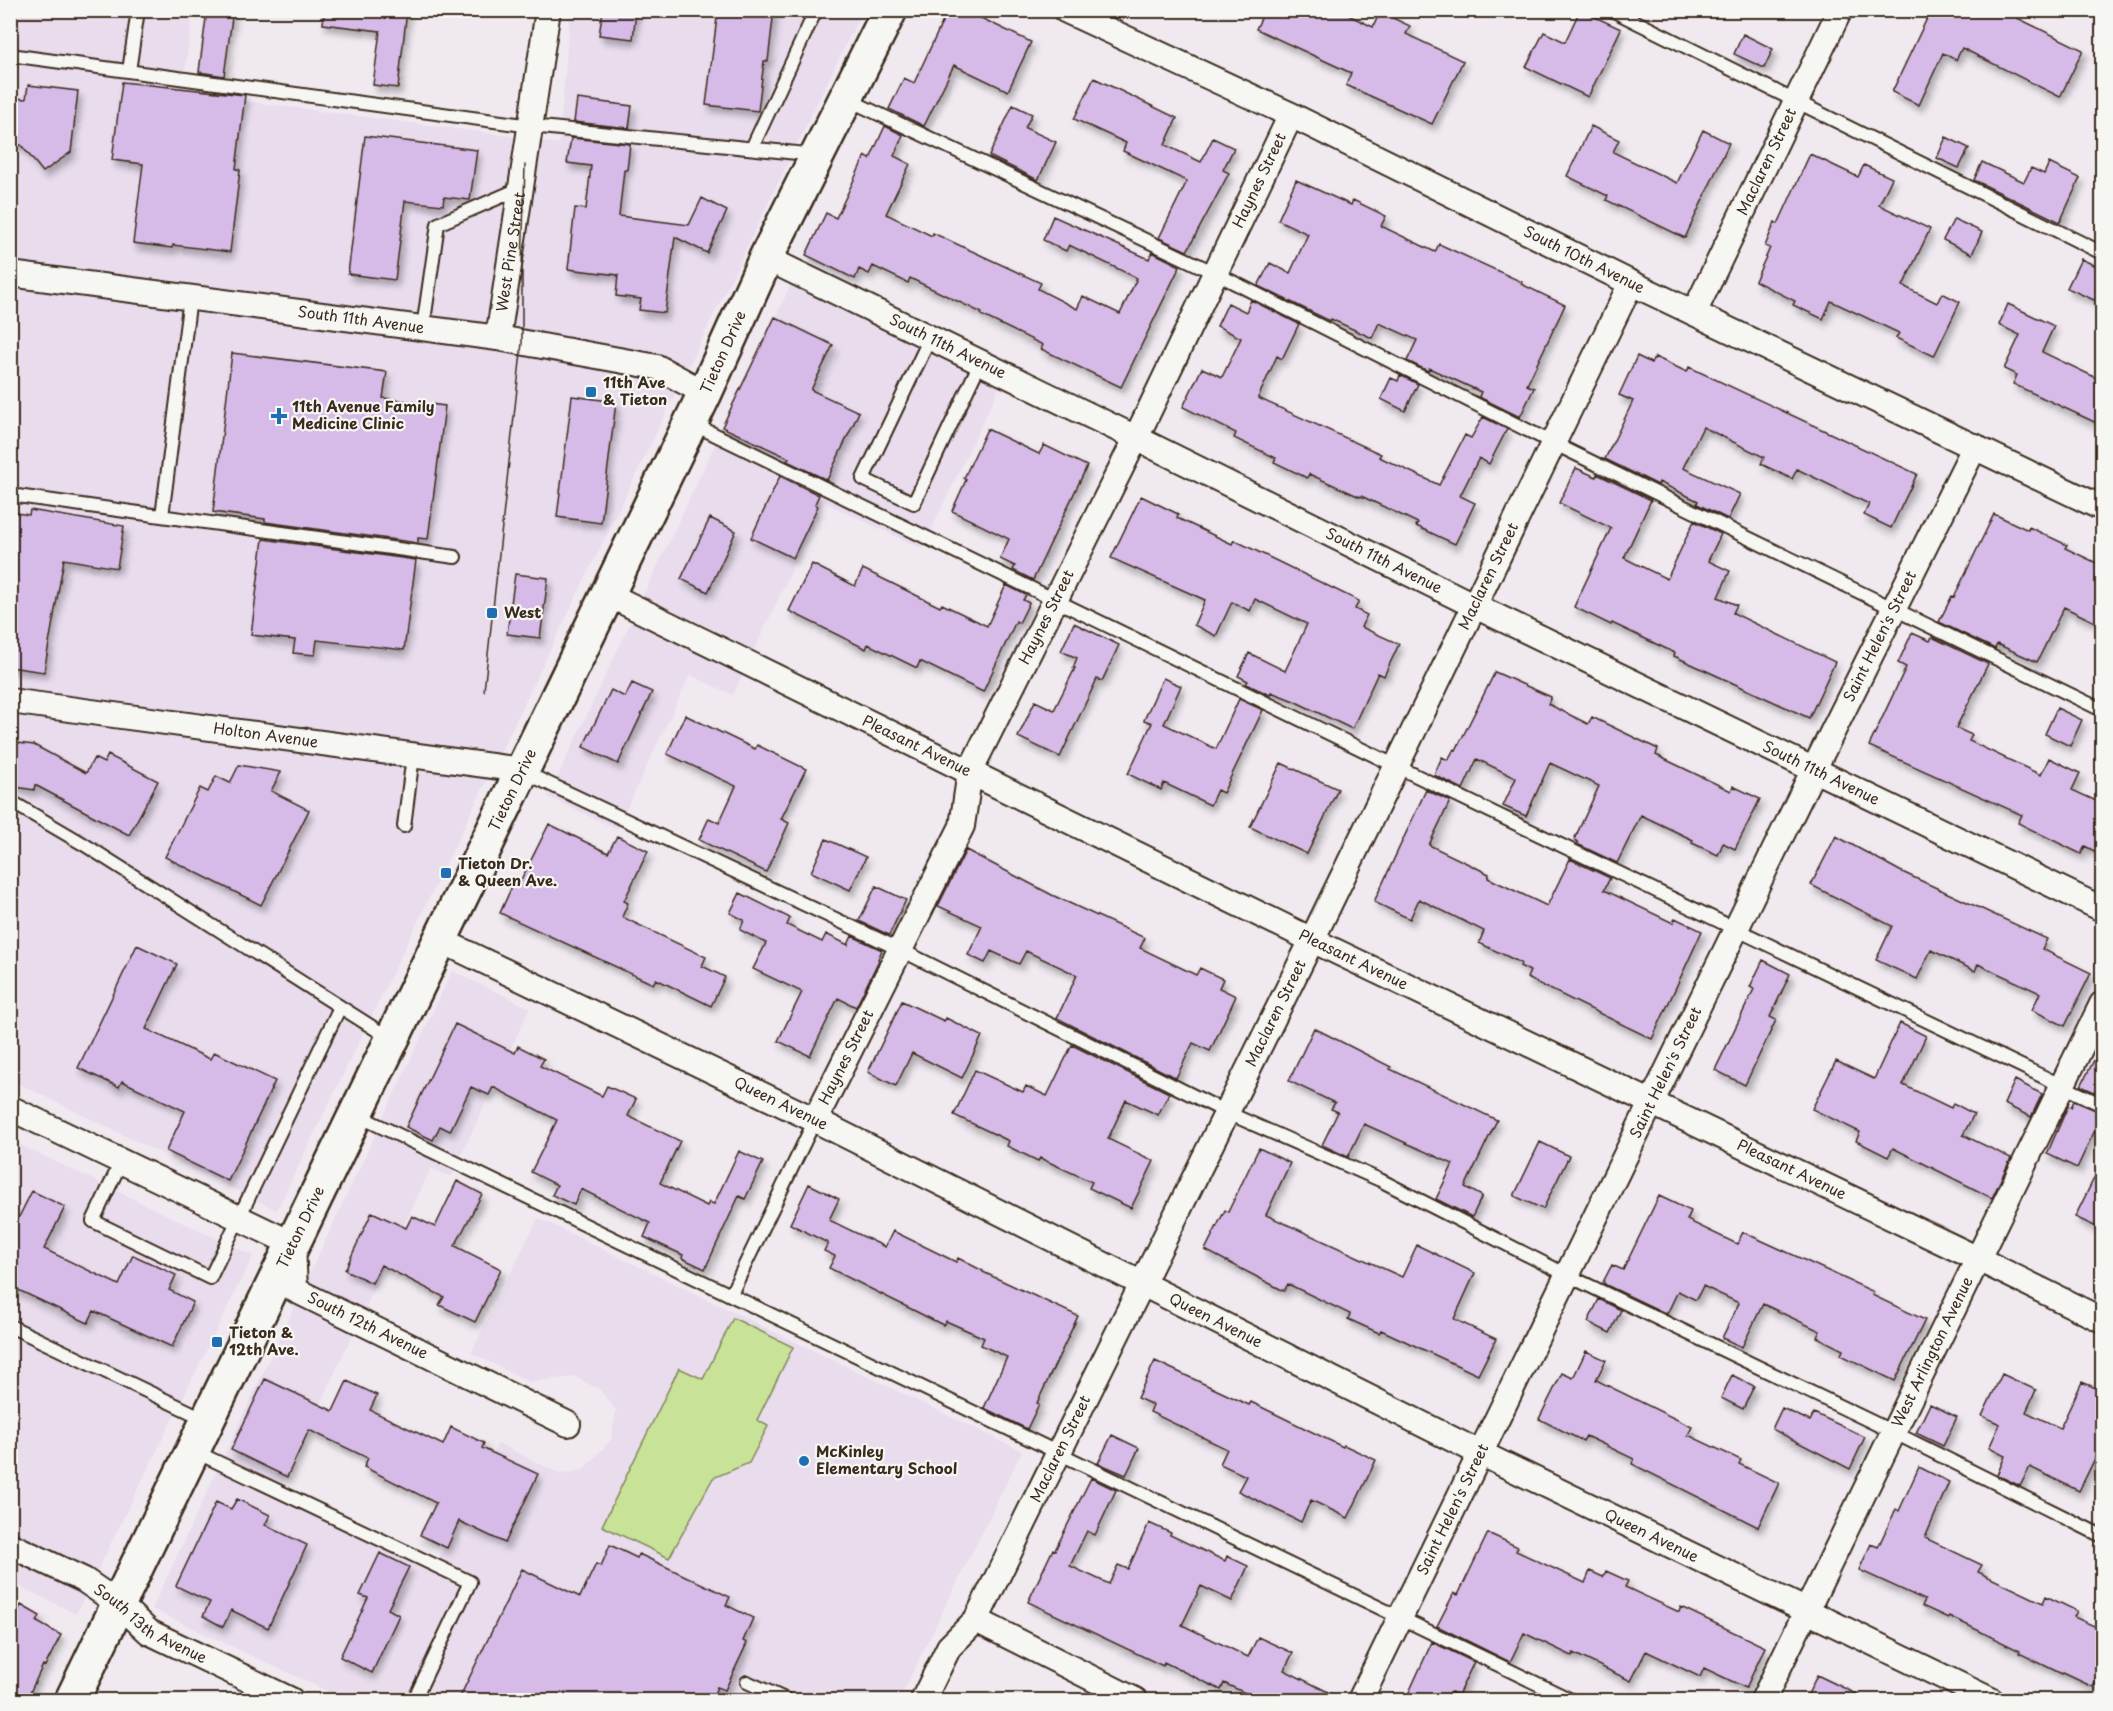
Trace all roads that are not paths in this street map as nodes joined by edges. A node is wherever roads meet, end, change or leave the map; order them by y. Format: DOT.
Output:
graph roads {
  1 [pos="138,10"];
  2 [pos="549,10"];
  3 [pos="816,10"];
  4 [pos="890,10"];
  5 [pos="1065,10"];
  6 [pos="1612,10"];
  7 [pos="1840,10"];
  8 [pos="10,55"];
  9 [pos="129,70"];
  10 [pos="846,98"];
  11 [pos="1796,101"];
  12 [pos="1291,115"];
  13 [pos="531,126"];
  14 [pos="752,148"];
  15 [pos="818,156"];
  16 [pos="523,177"];
  17 [pos="2103,253"];
  18 [pos="766,258"];
  19 [pos="1215,273"];
  20 [pos="10,274"];
  21 [pos="1631,283"];
  22 [pos="190,298"];
  23 [pos="1695,313"];
  24 [pos="423,328"];
  25 [pos="498,338"];
  26 [pos="930,338"];
  27 [pos="980,363"];
  28 [pos="705,393"];
  29 [pos="690,423"];
  30 [pos="1136,438"];
  31 [pos="1553,443"];
  32 [pos="1975,446"];
  33 [pos="10,495"];
  34 [pos="2103,508"];
  35 [pos="162,516"];
  36 [pos="455,557"];
  37 [pos="607,594"];
  38 [pos="1055,599"];
  39 [pos="1473,605"];
  40 [pos="1895,608"];
  41 [pos="10,701"];
  42 [pos="2103,710"];
  43 [pos="412,756"];
  44 [pos="1396,766"];
  45 [pos="1814,769"];
  46 [pos="522,770"];
  47 [pos="970,771"];
  48 [pos="10,801"];
  49 [pos="404,826"];
  50 [pos="2103,909"];
  51 [pos="1736,928"];
  52 [pos="440,940"];
  53 [pos="1312,940"];
  54 [pos="901,950"];
  55 [pos="2103,1004"];
  56 [pos="340,1007"];
  57 [pos="392,1040"];
  58 [pos="2063,1086"];
  59 [pos="1652,1103"];
  60 [pos="2103,1105"];
  61 [pos="10,1108"];
  62 [pos="1228,1113"];
  63 [pos="356,1114"];
  64 [pos="815,1120"];
  65 [pos="121,1162"];
  66 [pos="237,1218"];
  67 [pos="292,1244"];
  68 [pos="1978,1258"];
  69 [pos="1568,1275"];
  70 [pos="1143,1284"];
  71 [pos="731,1294"];
  72 [pos="2103,1320"];
  73 [pos="10,1326"];
  74 [pos="207,1421"];
  75 [pos="568,1424"];
  76 [pos="1893,1432"];
  77 [pos="193,1451"];
  78 [pos="1059,1454"];
  79 [pos="1480,1454"];
  80 [pos="2103,1536"];
  81 [pos="10,1545"];
  82 [pos="119,1604"];
  83 [pos="1805,1612"];
  84 [pos="1400,1617"];
  85 [pos="976,1620"];
  86 [pos="747,1682"];
  87 [pos="72,1701"];
  88 [pos="291,1701"];
  89 [pos="414,1701"];
  90 [pos="788,1701"];
  91 [pos="923,1701"];
  92 [pos="1135,1701"];
  93 [pos="1360,1701"];
  94 [pos="1571,1701"];
  95 [pos="1763,1701"];
  96 [pos="1990,1701"];
  1 -- 9 [label="lane"];
  2 -- 13 [label="street, West Pine Street"];
  3 -- 14 [label="lane"];
  4 -- 10 [label="main road, Tieton Drive"];
  5 -- 12 [label="street, South 10th Avenue"];
  6 -- 11 [label="lane"];
  7 -- 11 [label="street, Maclaren Street"];
  8 -- 9 [label="lane"];
  9 -- 13 [label="lane"];
  10 -- 15 [label="main road, Tieton Drive"];
  10 -- 19 [label="lane"];
  11 -- 17 [label="lane"];
  11 -- 23 [label="street, Maclaren Street"];
  12 -- 19 [label="street, Haynes Street"];
  12 -- 21 [label="street, South 10th Avenue"];
  13 -- 14 [label="lane"];
  13 -- 16 [label="street, West Pine Street"];
  14 -- 15 [label="lane"];
  15 -- 18 [label="main road, Tieton Drive"];
  16 -- 24 [label="lane"];
  16 -- 25 [label="street, West Pine Street"];
  18 -- 26 [label="street, South 11th Avenue"];
  18 -- 28 [label="main road, Tieton Drive"];
  19 -- 30 [label="street, Haynes Street"];
  19 -- 31 [label="lane"];
  20 -- 22 [label="street, South 11th Avenue"];
  21 -- 23 [label="street, South 10th Avenue"];
  21 -- 31 [label="street, Maclaren Street"];
  22 -- 24 [label="street, South 11th Avenue"];
  22 -- 35 [label="lane"];
  23 -- 32 [label="street, South 10th Avenue"];
  24 -- 25 [label="street, South 11th Avenue"];
  25 -- 28 [label="street, South 11th Avenue"];
  26 -- 27 [label="street, South 11th Avenue"];
  26 -- 27 [label="lane"];
  27 -- 30 [label="street, South 11th Avenue"];
  28 -- 29 [label="main road, Tieton Drive"];
  29 -- 37 [label="main road, Tieton Drive"];
  29 -- 38 [label="lane"];
  30 -- 38 [label="street, Haynes Street"];
  30 -- 39 [label="street, South 11th Avenue"];
  31 -- 39 [label="street, Maclaren Street"];
  31 -- 40 [label="lane"];
  32 -- 34 [label="street, South 10th Avenue"];
  32 -- 40 [label="street, Saint Helen's Street"];
  33 -- 35 [label="lane"];
  35 -- 36 [label="lane"];
  37 -- 46 [label="main road, Tieton Drive"];
  37 -- 47 [label="street, Pleasant Avenue"];
  38 -- 44 [label="lane"];
  38 -- 47 [label="street, Haynes Street"];
  39 -- 44 [label="street, Maclaren Street"];
  39 -- 45 [label="street, South 11th Avenue"];
  40 -- 42 [label="lane"];
  40 -- 45 [label="street, Saint Helen's Street"];
  41 -- 43 [label="street, Holton Avenue"];
  43 -- 46 [label="street, Holton Avenue"];
  43 -- 49 [label="lane"];
  44 -- 51 [label="lane"];
  44 -- 53 [label="street, Maclaren Street"];
  45 -- 50 [label="street, South 11th Avenue"];
  45 -- 51 [label="street, Saint Helen's Street"];
  46 -- 52 [label="main road, Tieton Drive"];
  46 -- 54 [label="lane"];
  47 -- 53 [label="street, Pleasant Avenue"];
  47 -- 54 [label="street, Haynes Street"];
  48 -- 56 [label="lane"];
  51 -- 58 [label="lane"];
  51 -- 59 [label="street, Saint Helen's Street"];
  52 -- 57 [label="main road, Tieton Drive"];
  52 -- 64 [label="street, Queen Avenue"];
  53 -- 59 [label="street, Pleasant Avenue"];
  53 -- 62 [label="street, Maclaren Street"];
  54 -- 62 [label="lane"];
  54 -- 64 [label="street, Haynes Street"];
  55 -- 58 [label="street, West Arlington Avenue"];
  56 -- 57 [label="lane"];
  56 -- 66 [label="lane"];
  57 -- 63 [label="main road, Tieton Drive"];
  58 -- 60 [label="lane"];
  58 -- 68 [label="street, West Arlington Avenue"];
  59 -- 68 [label="street, Pleasant Avenue"];
  59 -- 69 [label="street, Saint Helen's Street"];
  61 -- 65 [label="street"];
  62 -- 69 [label="lane"];
  62 -- 70 [label="street, Maclaren Street"];
  63 -- 67 [label="main road, Tieton Drive"];
  63 -- 71 [label="lane"];
  64 -- 70 [label="street, Queen Avenue"];
  64 -- 71 [label="lane"];
  65 -- 66 [label="street"];
  65 -- 66 [label="lane"];
  66 -- 67 [label="street"];
  67 -- 74 [label="main road, Tieton Drive"];
  67 -- 75 [label="street, South 12th Avenue"];
  68 -- 72 [label="street, Pleasant Avenue"];
  68 -- 76 [label="street, West Arlington Avenue"];
  69 -- 76 [label="lane"];
  69 -- 79 [label="street, Saint Helen's Street"];
  70 -- 78 [label="street, Maclaren Street"];
  70 -- 79 [label="street, Queen Avenue"];
  71 -- 78 [label="lane"];
  73 -- 74 [label="lane"];
  74 -- 77 [label="main road, Tieton Drive"];
  76 -- 80 [label="lane"];
  76 -- 83 [label="street, West Arlington Avenue"];
  77 -- 82 [label="main road, Tieton Drive"];
  77 -- 89 [label="lane"];
  78 -- 84 [label="lane"];
  78 -- 85 [label="street, Maclaren Street"];
  79 -- 83 [label="street, Queen Avenue"];
  79 -- 84 [label="street, Saint Helen's Street"];
  81 -- 82 [label="street, South 13th Avenue"];
  82 -- 87 [label="main road, Tieton Drive"];
  82 -- 88 [label="street, South 13th Avenue"];
  83 -- 95 [label="street, West Arlington Avenue"];
  83 -- 96 [label="street, Queen Avenue"];
  84 -- 93 [label="street, Saint Helen's Street"];
  84 -- 94 [label="lane"];
  85 -- 91 [label="street, Maclaren Street"];
  85 -- 92 [label="street"];
  86 -- 90 [label="lane"];
}
